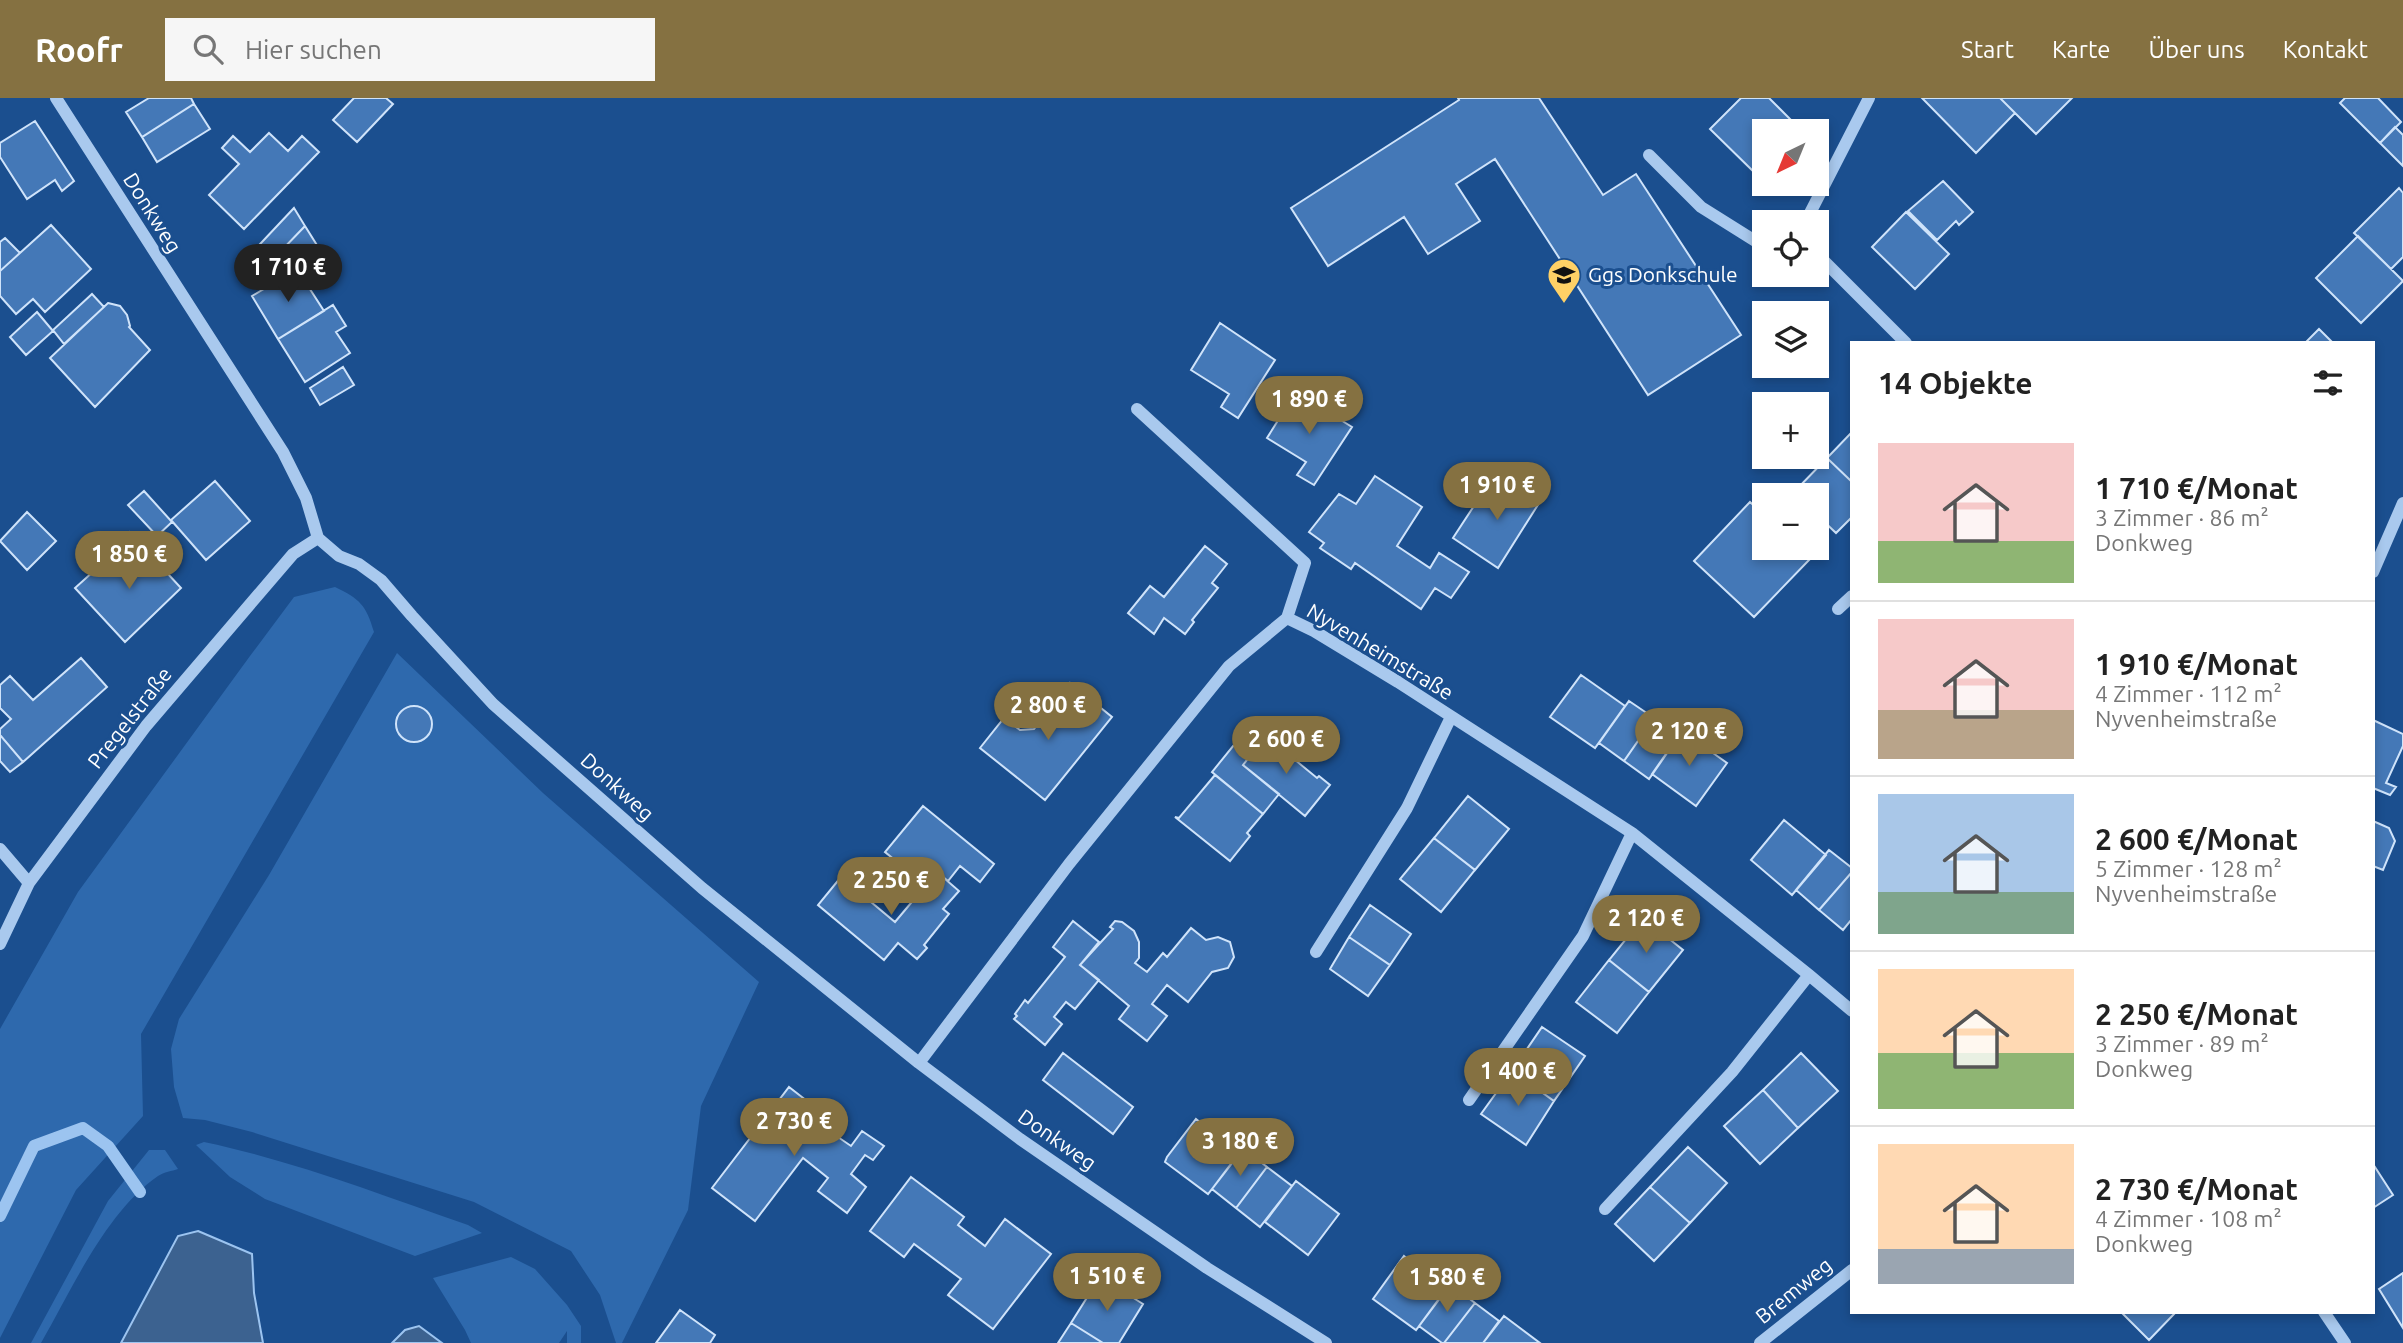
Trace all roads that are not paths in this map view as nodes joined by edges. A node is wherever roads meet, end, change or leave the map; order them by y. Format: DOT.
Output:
graph roads {
  1 [pos="57,98"];
  2 [pos="1869,98"];
  3 [pos="1649,155"];
  4 [pos="1812,210"];
  5 [pos="1752,239"];
  6 [pos="1829,266"];
  7 [pos="1904,341"];
  8 [pos="1137,409"];
  9 [pos="2403,503"];
  10 [pos="318,538"];
  11 [pos="2375,567"];
  12 [pos="1850,598"];
  13 [pos="1839,609"];
  14 [pos="1287,618"];
  15 [pos="1451,717"];
  16 [pos="1632,833"];
  17 [pos="0,849"];
  18 [pos="29,883"];
  19 [pos="0,944"];
  20 [pos="1316,952"];
  21 [pos="1809,975"];
  22 [pos="1850,1009"];
  23 [pos="919,1063"];
  24 [pos="1469,1100"];
  25 [pos="1605,1209"];
  26 [pos="1850,1272"];
  27 [pos="2324,1314"];
  28 [pos="1326,1343"];
  29 [pos="1760,1343"];
  30 [pos="2345,1343"];
  1 -- 10 [label="street, Donkweg"];
  2 -- 4 [label="street"];
  3 -- 5 [label="street"];
  6 -- 7 [label="street"];
  8 -- 14 [label="street"];
  9 -- 11 [label="street"];
  10 -- 18 [label="street, Pregelstraße"];
  10 -- 23 [label="street, Donkweg"];
  12 -- 13 [label="street"];
  14 -- 15 [label="street, Nyvenheimstraße"];
  14 -- 23 [label="street, Nyvenheimstraße"];
  15 -- 16 [label="street, Nyvenheimstraße"];
  15 -- 20 [label="street"];
  16 -- 21 [label="street, Nyvenheimstraße"];
  16 -- 24 [label="street"];
  17 -- 18 [label="street"];
  18 -- 19 [label="street, Pregelstraße"];
  21 -- 22 [label="street, Nyvenheimstraße"];
  21 -- 25 [label="street"];
  23 -- 28 [label="street, Donkweg"];
  26 -- 29 [label="street, Bremweg"];
  27 -- 30 [label="street"];
}
